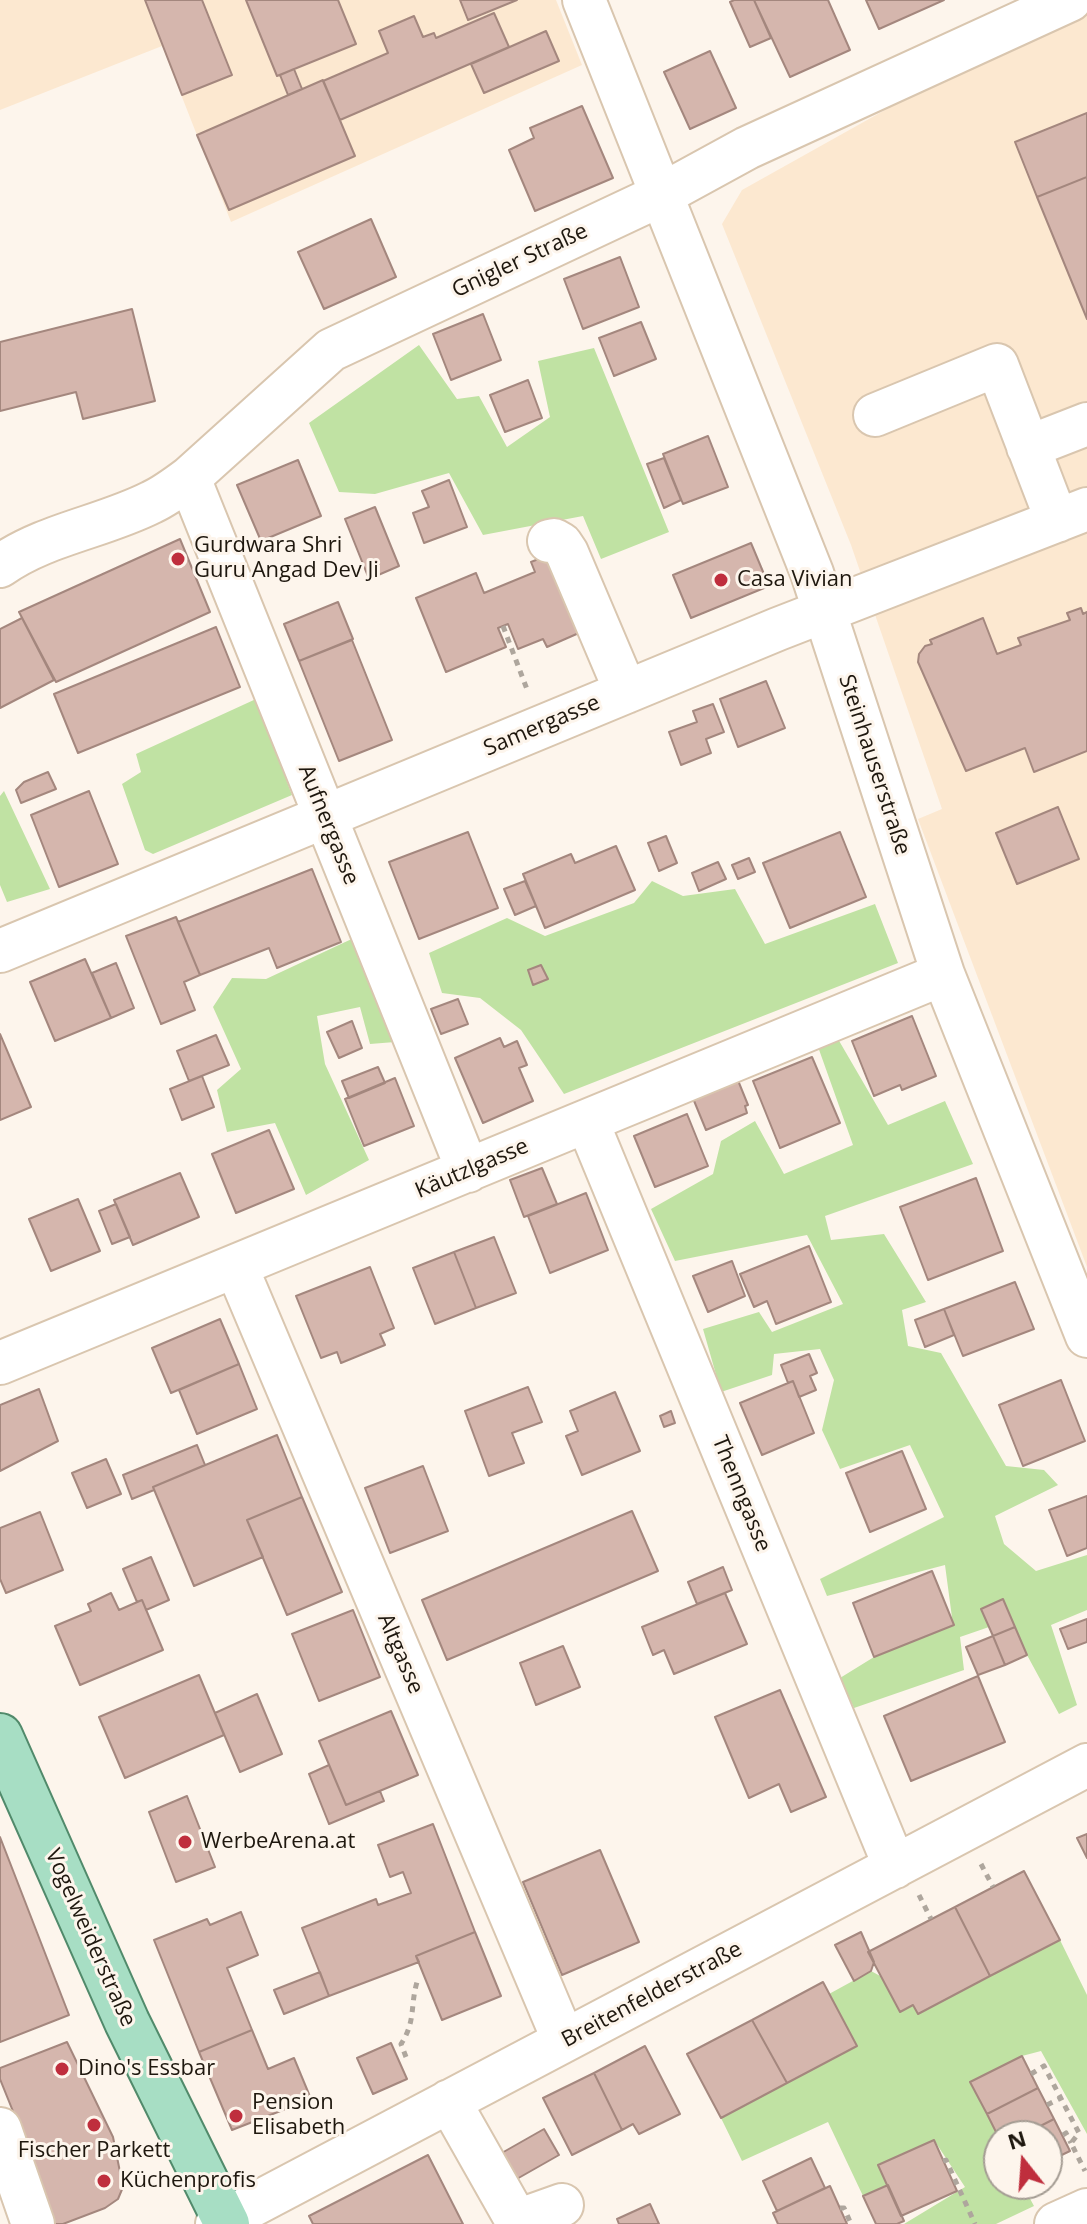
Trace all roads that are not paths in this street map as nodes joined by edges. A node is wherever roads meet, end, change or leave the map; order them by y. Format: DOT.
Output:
graph roads {
  1 [pos="584,0"];
  2 [pos="1070,0"];
  3 [pos="661,195"];
  4 [pos="875,415"];
  5 [pos="1087,424"];
  6 [pos="1028,447"];
  7 [pos="189,478"];
  8 [pos="1072,515"];
  9 [pos="549,541"];
  10 [pos="0,566"];
  11 [pos="826,612"];
  12 [pos="626,692"];
  13 [pos="324,816"];
  14 [pos="0,951"];
  15 [pos="943,974"];
  16 [pos="587,1121"];
  17 [pos="468,1171"];
  18 [pos="236,1266"];
  19 [pos="1079,1292"];
  20 [pos="1087,1336"];
  21 [pos="0,1363"];
  22 [pos="0,1736"];
  23 [pos="1087,1765"];
  24 [pos="895,1867"];
  25 [pos="564,2041"];
  26 [pos="449,2101"];
  27 [pos="0,2129"];
  28 [pos="0,2202"];
  29 [pos="562,2205"];
  30 [pos="1087,2210"];
  31 [pos="223,2223"];
  32 [pos="8,2224"];
  33 [pos="33,2224"];
  34 [pos="1056,2224"];
  1 -- 3 [label="street, Steinhauserstraße"];
  2 -- 3 [label="street, Gnigler Straße"];
  3 -- 7 [label="street, Gnigler Straße"];
  3 -- 11 [label="street, Steinhauserstraße"];
  4 -- 6 [label="street"];
  5 -- 6 [label="street"];
  6 -- 8 [label="street"];
  7 -- 10 [label="street, Gnigler Straße"];
  7 -- 13 [label="street, Aufnergasse"];
  8 -- 11 [label="street, Samergasse"];
  9 -- 12 [label="street"];
  11 -- 12 [label="street, Samergasse"];
  11 -- 15 [label="street, Steinhauserstraße"];
  12 -- 13 [label="street, Samergasse"];
  13 -- 14 [label="street, Samergasse"];
  13 -- 17 [label="street, Aufnergasse"];
  15 -- 16 [label="street, Käutzlgasse"];
  15 -- 19 [label="street, Steinhauserstraße"];
  16 -- 17 [label="street, Käutzlgasse"];
  16 -- 24 [label="street, Thenngasse"];
  17 -- 18 [label="street, Käutzlgasse"];
  18 -- 21 [label="street, Käutzlgasse"];
  18 -- 25 [label="street, Altgasse"];
  19 -- 20 [label="street, Steinhauserstraße"];
  22 -- 31 [label="main road, Vogelweiderstraße"];
  23 -- 24 [label="street, Breitenfelderstraße"];
  24 -- 25 [label="street, Breitenfelderstraße"];
  25 -- 26 [label="street, Breitenfelderstraße"];
  26 -- 29 [label="street"];
  26 -- 31 [label="street, Breitenfelderstraße"];
  27 -- 33 [label="street"];
  28 -- 32 [label="street"];
  30 -- 34 [label="street"];
}
